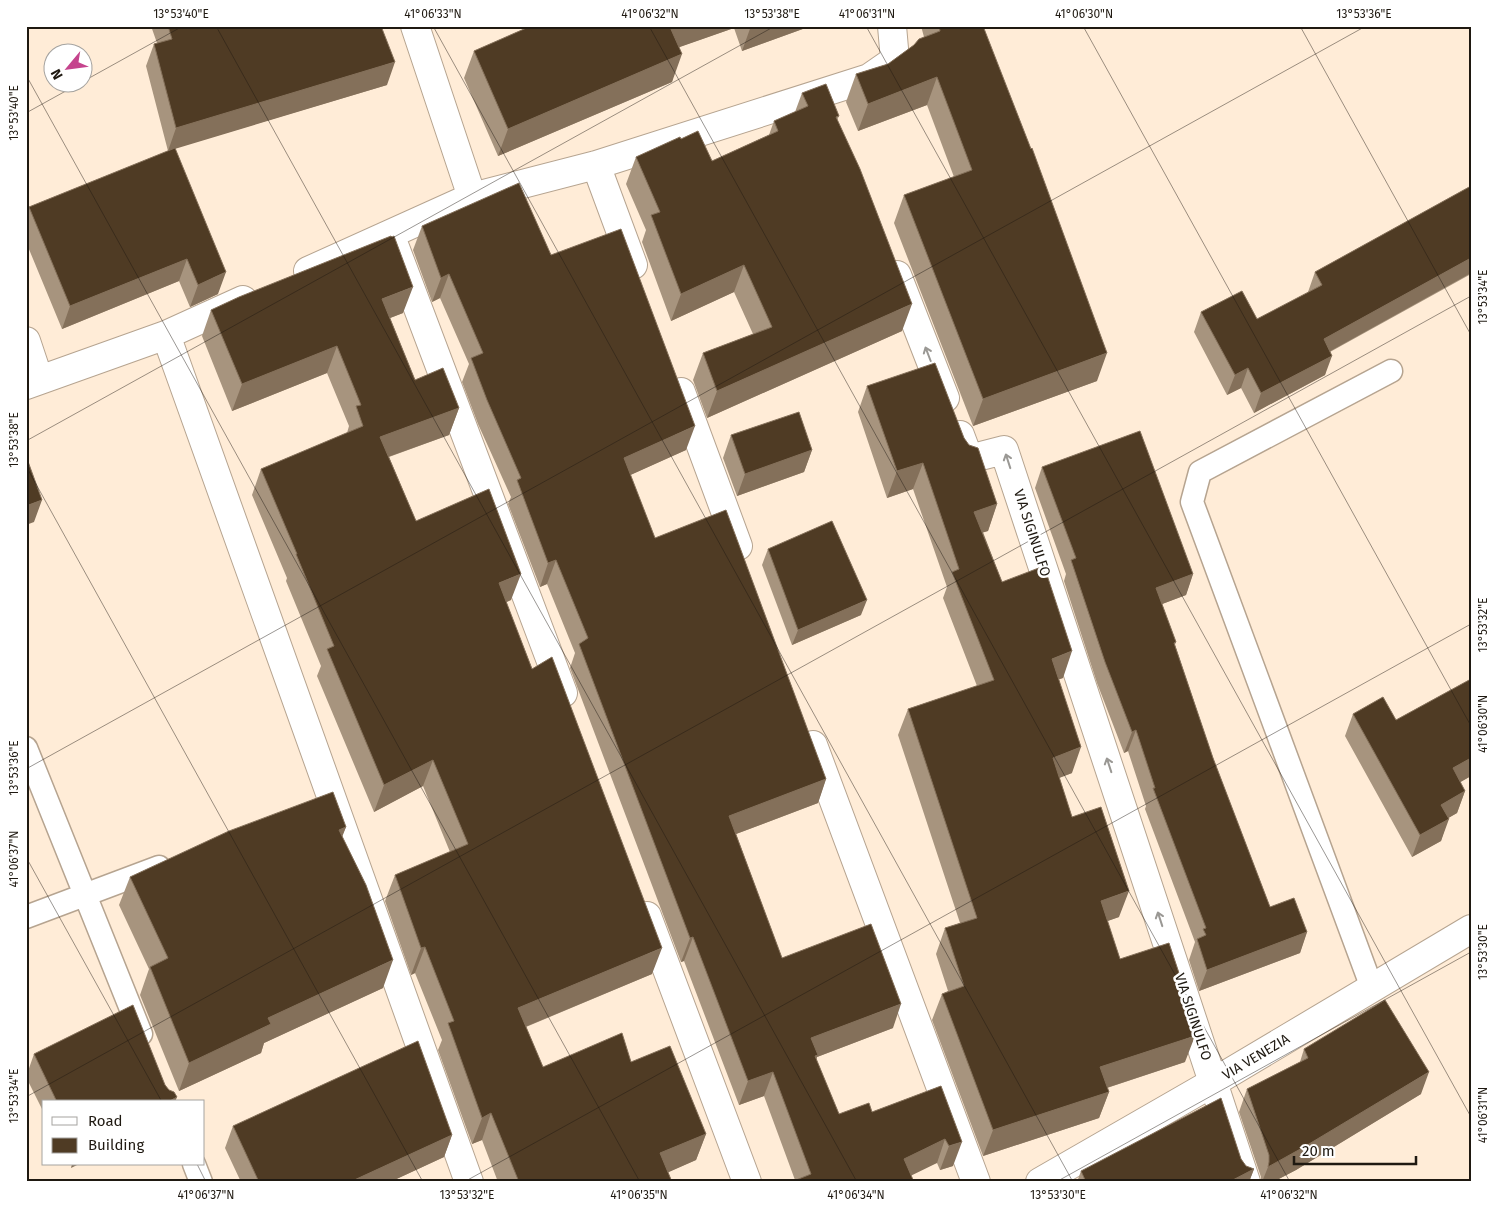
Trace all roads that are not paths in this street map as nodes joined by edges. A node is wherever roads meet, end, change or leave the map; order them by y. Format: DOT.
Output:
graph roads {
  1 [pos="415,26"];
  2 [pos="892,26"];
  3 [pos="596,165"];
  4 [pos="472,197"];
  5 [pos="390,234"];
  6 [pos="887,248"];
  7 [pos="641,286"];
  8 [pos="166,335"];
  9 [pos="26,341"];
  10 [pos="673,370"];
  11 [pos="1391,371"];
  12 [pos="33,382"];
  13 [pos="746,566"];
  14 [pos="572,717"];
  15 [pos="805,725"];
  16 [pos="26,748"];
  17 [pos="177,860"];
  18 [pos="85,894"];
  19 [pos="639,894"];
  20 [pos="26,918"];
  21 [pos="1471,928"];
  22 [pos="1372,988"];
  23 [pos="151,1057"];
  24 [pos="1214,1082"];
  25 [pos="195,1166"];
  26 [pos="201,1182"];
  27 [pos="469,1182"];
  28 [pos="747,1182"];
  29 [pos="976,1182"];
  30 [pos="1040,1182"];
  31 [pos="1246,1182"];
  1 -- 4 [label="street"];
  2 -- 3 [label="street"];
  3 -- 4 [label="street"];
  3 -- 7 [label="street"];
  4 -- 5 [label="street"];
  5 -- 8 [label="street"];
  5 -- 14 [label="street"];
  24 -- 6 [label="street, VIA SIGINULFO, one-way"];
  8 -- 12 [label="street"];
  8 -- 27 [label="street"];
  9 -- 12 [label="street"];
  10 -- 13 [label="street"];
  11 -- 22 [label="lane"];
  15 -- 29 [label="street"];
  16 -- 18 [label="lane"];
  17 -- 18 [label="lane"];
  18 -- 20 [label="lane"];
  18 -- 23 [label="lane"];
  19 -- 28 [label="street"];
  21 -- 22 [label="street, VIA VENEZIA"];
  22 -- 24 [label="street, VIA VENEZIA"];
  24 -- 30 [label="street, VIA VENEZIA"];
  24 -- 31 [label="street"];
  25 -- 26 [label="lane"];
}
